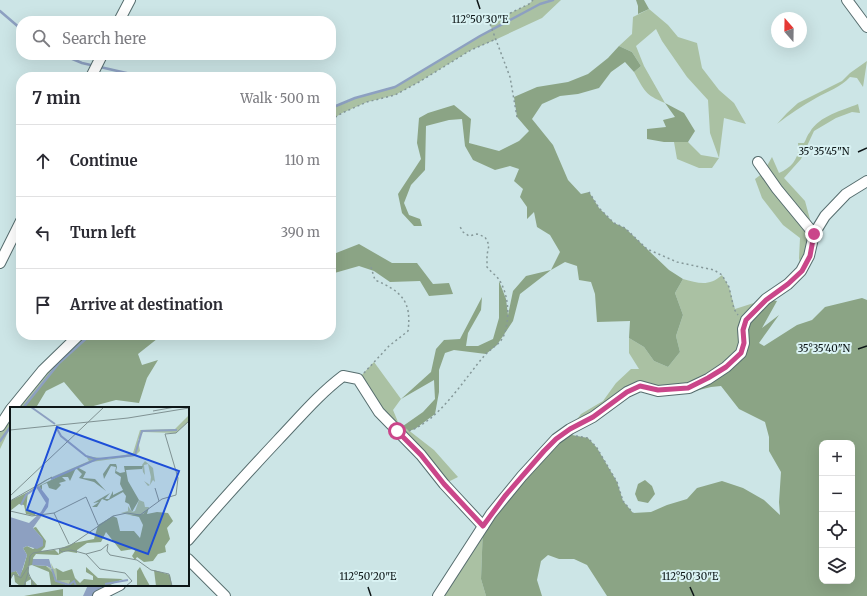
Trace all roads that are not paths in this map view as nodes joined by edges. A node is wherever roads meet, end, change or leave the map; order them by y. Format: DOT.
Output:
graph roads {
  1 [pos="130,0"];
  2 [pos="847,0"];
  3 [pos="122,16"];
  4 [pos="867,27"];
  5 [pos="100,60"];
  6 [pos="94,72"];
  7 [pos="758,162"];
  8 [pos="867,181"];
  9 [pos="16,231"];
  10 [pos="814,234"];
  11 [pos="0,263"];
  12 [pos="74,340"];
  13 [pos="13,407"];
  14 [pos="10,411"];
  15 [pos="0,426"];
  16 [pos="483,526"];
  17 [pos="189,539"];
  18 [pos="189,560"];
  19 [pos="118,586"];
  20 [pos="98,596"];
  21 [pos="225,596"];
  22 [pos="438,596"];
  1 -- 3 [label="street"];
  2 -- 4 [label="street"];
  5 -- 6 [label="street"];
  7 -- 10 [label="street"];
  8 -- 10 [label="street"];
  9 -- 11 [label="street"];
  10 -- 16 [label="street"];
  12 -- 13 [label="street"];
  14 -- 15 [label="street"];
  16 -- 17 [label="street"];
  16 -- 22 [label="street"];
  18 -- 21 [label="street"];
  19 -- 20 [label="street"];
}
